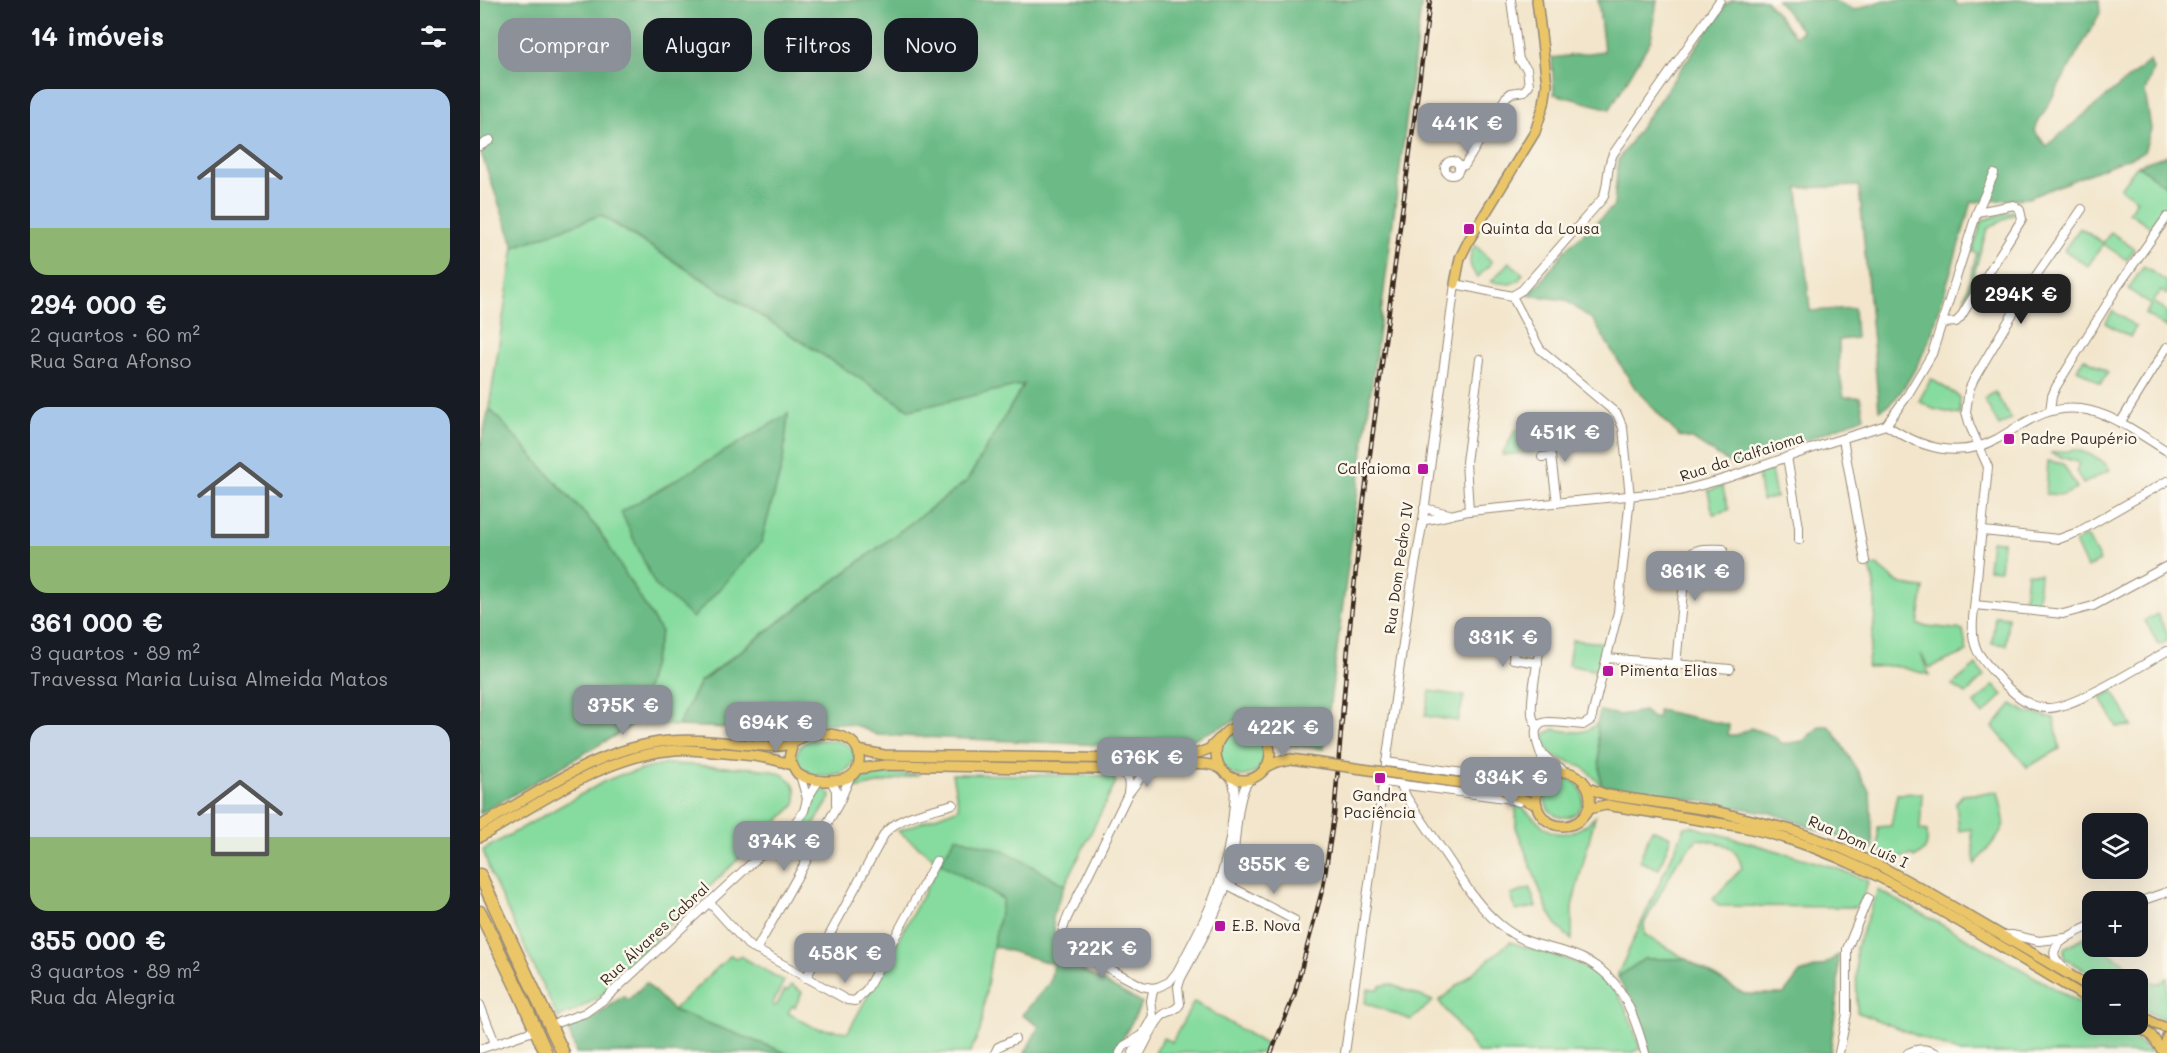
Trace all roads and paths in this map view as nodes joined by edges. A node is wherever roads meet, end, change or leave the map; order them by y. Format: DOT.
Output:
graph roads {
  1 [pos="1511,0"];
  2 [pos="1537,0"];
  3 [pos="1720,0"];
  4 [pos="490,140"];
  5 [pos="480,146"];
  6 [pos="1459,167"];
  7 [pos="1994,174"];
  8 [pos="2082,209"];
  9 [pos="1977,212"];
  10 [pos="2167,217"];
  11 [pos="1455,284"];
  12 [pos="1512,296"];
  13 [pos="1943,323"];
  14 [pos="2167,347"];
  15 [pos="1480,359"];
  16 [pos="2050,411"];
  17 [pos="2120,423"];
  18 [pos="1886,425"];
  19 [pos="1843,439"];
  20 [pos="1978,447"];
  21 [pos="2167,451"];
  22 [pos="1542,457"];
  23 [pos="1787,457"];
  24 [pos="2167,481"];
  25 [pos="1630,496"];
  26 [pos="1557,503"];
  27 [pos="1424,508"];
  28 [pos="1469,512"];
  29 [pos="1449,514"];
  30 [pos="1423,520"];
  31 [pos="1983,531"];
  32 [pos="1799,540"];
  33 [pos="1723,549"];
  34 [pos="1865,561"];
  35 [pos="2167,566"];
  36 [pos="1975,605"];
  37 [pos="2167,651"];
  38 [pos="1607,658"];
  39 [pos="1538,663"];
  40 [pos="1676,665"];
  41 [pos="1730,669"];
  42 [pos="1538,727"];
  43 [pos="1220,739"];
  44 [pos="793,743"];
  45 [pos="1268,745"];
  46 [pos="858,750"];
  47 [pos="1540,751"];
  48 [pos="1134,759"];
  49 [pos="1291,759"];
  50 [pos="1386,762"];
  51 [pos="792,765"];
  52 [pos="1153,768"];
  53 [pos="1221,769"];
  54 [pos="1265,769"];
  55 [pos="1127,772"];
  56 [pos="853,773"];
  57 [pos="1568,773"];
  58 [pos="800,775"];
  59 [pos="1231,778"];
  60 [pos="819,780"];
  61 [pos="1249,780"];
  62 [pos="831,781"];
  63 [pos="1384,782"];
  64 [pos="1539,784"];
  65 [pos="1401,785"];
  66 [pos="1490,787"];
  67 [pos="1587,788"];
  68 [pos="1128,794"];
  69 [pos="807,799"];
  70 [pos="953,804"];
  71 [pos="836,806"];
  72 [pos="1538,807"];
  73 [pos="1588,808"];
  74 [pos="480,826"];
  75 [pos="480,837"];
  76 [pos="936,861"];
  77 [pos="480,875"];
  78 [pos="1227,884"];
  79 [pos="2167,892"];
  80 [pos="1868,898"];
  81 [pos="2148,899"];
  82 [pos="709,902"];
  83 [pos="480,912"];
  84 [pos="1294,920"];
  85 [pos="2082,930"];
  86 [pos="2002,935"];
  87 [pos="2066,938"];
  88 [pos="756,950"];
  89 [pos="2073,976"];
  90 [pos="806,978"];
  91 [pos="2082,982"];
  92 [pos="1142,986"];
  93 [pos="1161,986"];
  94 [pos="1180,994"];
  95 [pos="2082,995"];
  96 [pos="1152,1003"];
  97 [pos="480,1005"];
  98 [pos="1164,1014"];
  99 [pos="2148,1020"];
  100 [pos="559,1022"];
  101 [pos="2167,1028"];
  102 [pos="530,1032"];
  103 [pos="2148,1033"];
  104 [pos="1143,1035"];
  105 [pos="2167,1037"];
  106 [pos="1015,1039"];
  107 [pos="495,1043"];
  108 [pos="480,1049"];
  109 [pos="546,1053"];
  110 [pos="563,1053"];
  111 [pos="995,1053"];
  112 [pos="1120,1053"];
  113 [pos="1133,1053"];
  114 [pos="1140,1053"];
  115 [pos="1345,1053"];
  116 [pos="1645,1053"];
  117 [pos="1839,1053"];
  118 [pos="1908,1053"];
  119 [pos="1936,1053"];
  120 [pos="2164,1053"];
  1 -- 6 [label="street"];
  2 -- 11 [label="main road, Rua Dom Pedro IV"];
  3 -- 12 [label="street"];
  4 -- 5 [label="street"];
  7 -- 9 [label="street"];
  8 -- 20 [label="street"];
  9 -- 13 [label="street"];
  9 -- 13 [label="street"];
  10 -- 16 [label="street"];
  11 -- 12 [label="street"];
  11 -- 27 [label="street, Rua Dom Pedro IV"];
  12 -- 25 [label="street"];
  13 -- 18 [label="street"];
  14 -- 17 [label="street"];
  15 -- 28 [label="street"];
  16 -- 17 [label="street"];
  16 -- 20 [label="street"];
  17 -- 21 [label="street"];
  18 -- 19 [label="street, Rua da Calfaioma"];
  18 -- 20 [label="street"];
  19 -- 23 [label="street, Rua da Calfaioma"];
  19 -- 34 [label="street"];
  20 -- 31 [label="street"];
  22 -- 26 [label="street"];
  23 -- 25 [label="street, Rua da Calfaioma"];
  23 -- 32 [label="street"];
  24 -- 31 [label="street"];
  25 -- 26 [label="street, Rua da Calfaioma"];
  25 -- 38 [label="street"];
  26 -- 28 [label="street, Rua da Calfaioma"];
  27 -- 29 [label="street, Rua da Calfaioma"];
  27 -- 30 [label="street, Rua Dom Pedro IV"];
  28 -- 29 [label="street, Rua da Calfaioma"];
  29 -- 30 [label="street, Rua da Calfaioma"];
  30 -- 50 [label="street, Rua Dom Pedro IV"];
  31 -- 36 [label="street"];
  33 -- 40 [label="street"];
  35 -- 36 [label="street"];
  36 -- 37 [label="street"];
  38 -- 40 [label="street"];
  38 -- 42 [label="street"];
  39 -- 39 [label="street"];
  39 -- 42 [label="street"];
  40 -- 41 [label="street"];
  42 -- 47 [label="street"];
  43 -- 45 [label="main road"];
  43 -- 48 [label="main road"];
  43 -- 53 [label="main road"];
  44 -- 46 [label="main road"];
  44 -- 51 [label="main road"];
  44 -- 74 [label="main road"];
  45 -- 49 [label="main road"];
  45 -- 54 [label="main road"];
  46 -- 48 [label="main road"];
  46 -- 56 [label="main road"];
  47 -- 57 [label="street"];
  47 -- 64 [label="street"];
  48 -- 55 [label="street"];
  49 -- 54 [label="main road"];
  49 -- 66 [label="main road, bridge"];
  50 -- 63 [label="street, Rua Dom Pedro IV"];
  50 -- 64 [label="street"];
  51 -- 58 [label="main road"];
  51 -- 75 [label="main road"];
  52 -- 53 [label="main road"];
  52 -- 55 [label="main road"];
  52 -- 68 [label="street"];
  53 -- 59 [label="main road"];
  54 -- 61 [label="main road"];
  55 -- 56 [label="main road"];
  55 -- 68 [label="street"];
  56 -- 62 [label="main road"];
  56 -- 71 [label="street"];
  57 -- 64 [label="main road"];
  57 -- 67 [label="main road, Rua Dom Luís I"];
  58 -- 60 [label="main road"];
  58 -- 69 [label="street"];
  59 -- 61 [label="main road"];
  59 -- 93 [label="street"];
  60 -- 62 [label="main road"];
  60 -- 69 [label="street, Rua Álvares Cabral"];
  61 -- 78 [label="street"];
  62 -- 71 [label="street"];
  63 -- 65 [label="street"];
  63 -- 115 [label="street, Rua Dom Pedro IV"];
  64 -- 66 [label="main road"];
  64 -- 72 [label="main road"];
  65 -- 72 [label="street"];
  65 -- 116 [label="street"];
  66 -- 72 [label="main road"];
  67 -- 73 [label="main road"];
  67 -- 86 [label="main road, Rua Dom Luís I"];
  68 -- 92 [label="street"];
  69 -- 82 [label="street, Rua Álvares Cabral"];
  70 -- 90 [label="street"];
  71 -- 88 [label="street"];
  72 -- 73 [label="main road"];
  73 -- 95 [label="main road, Rua Dom Luís I"];
  76 -- 90 [label="street"];
  77 -- 110 [label="highway"];
  78 -- 84 [label="street"];
  78 -- 94 [label="street"];
  79 -- 81 [label="street"];
  80 -- 117 [label="street"];
  82 -- 88 [label="street"];
  82 -- 100 [label="street, Rua Álvares Cabral"];
  83 -- 109 [label="highway"];
  85 -- 87 [label="street"];
  86 -- 87 [label="street"];
  86 -- 89 [label="main road, Rua Dom Luís I"];
  87 -- 89 [label="street"];
  88 -- 90 [label="street"];
  89 -- 91 [label="main road, Rua Dom Luís I"];
  92 -- 93 [label="street"];
  92 -- 96 [label="street"];
  93 -- 94 [label="street"];
  93 -- 96 [label="street"];
  94 -- 98 [label="street"];
  96 -- 98 [label="street"];
  96 -- 104 [label="street"];
  97 -- 107 [label="street"];
  98 -- 114 [label="street"];
  99 -- 101 [label="main road"];
  102 -- 107 [label="street"];
  103 -- 120 [label="main road"];
  104 -- 112 [label="street"];
  104 -- 113 [label="street"];
  105 -- 120 [label="main road"];
  106 -- 111 [label="street"];
  107 -- 108 [label="street"];
  118 -- 119 [label="street"];
}
